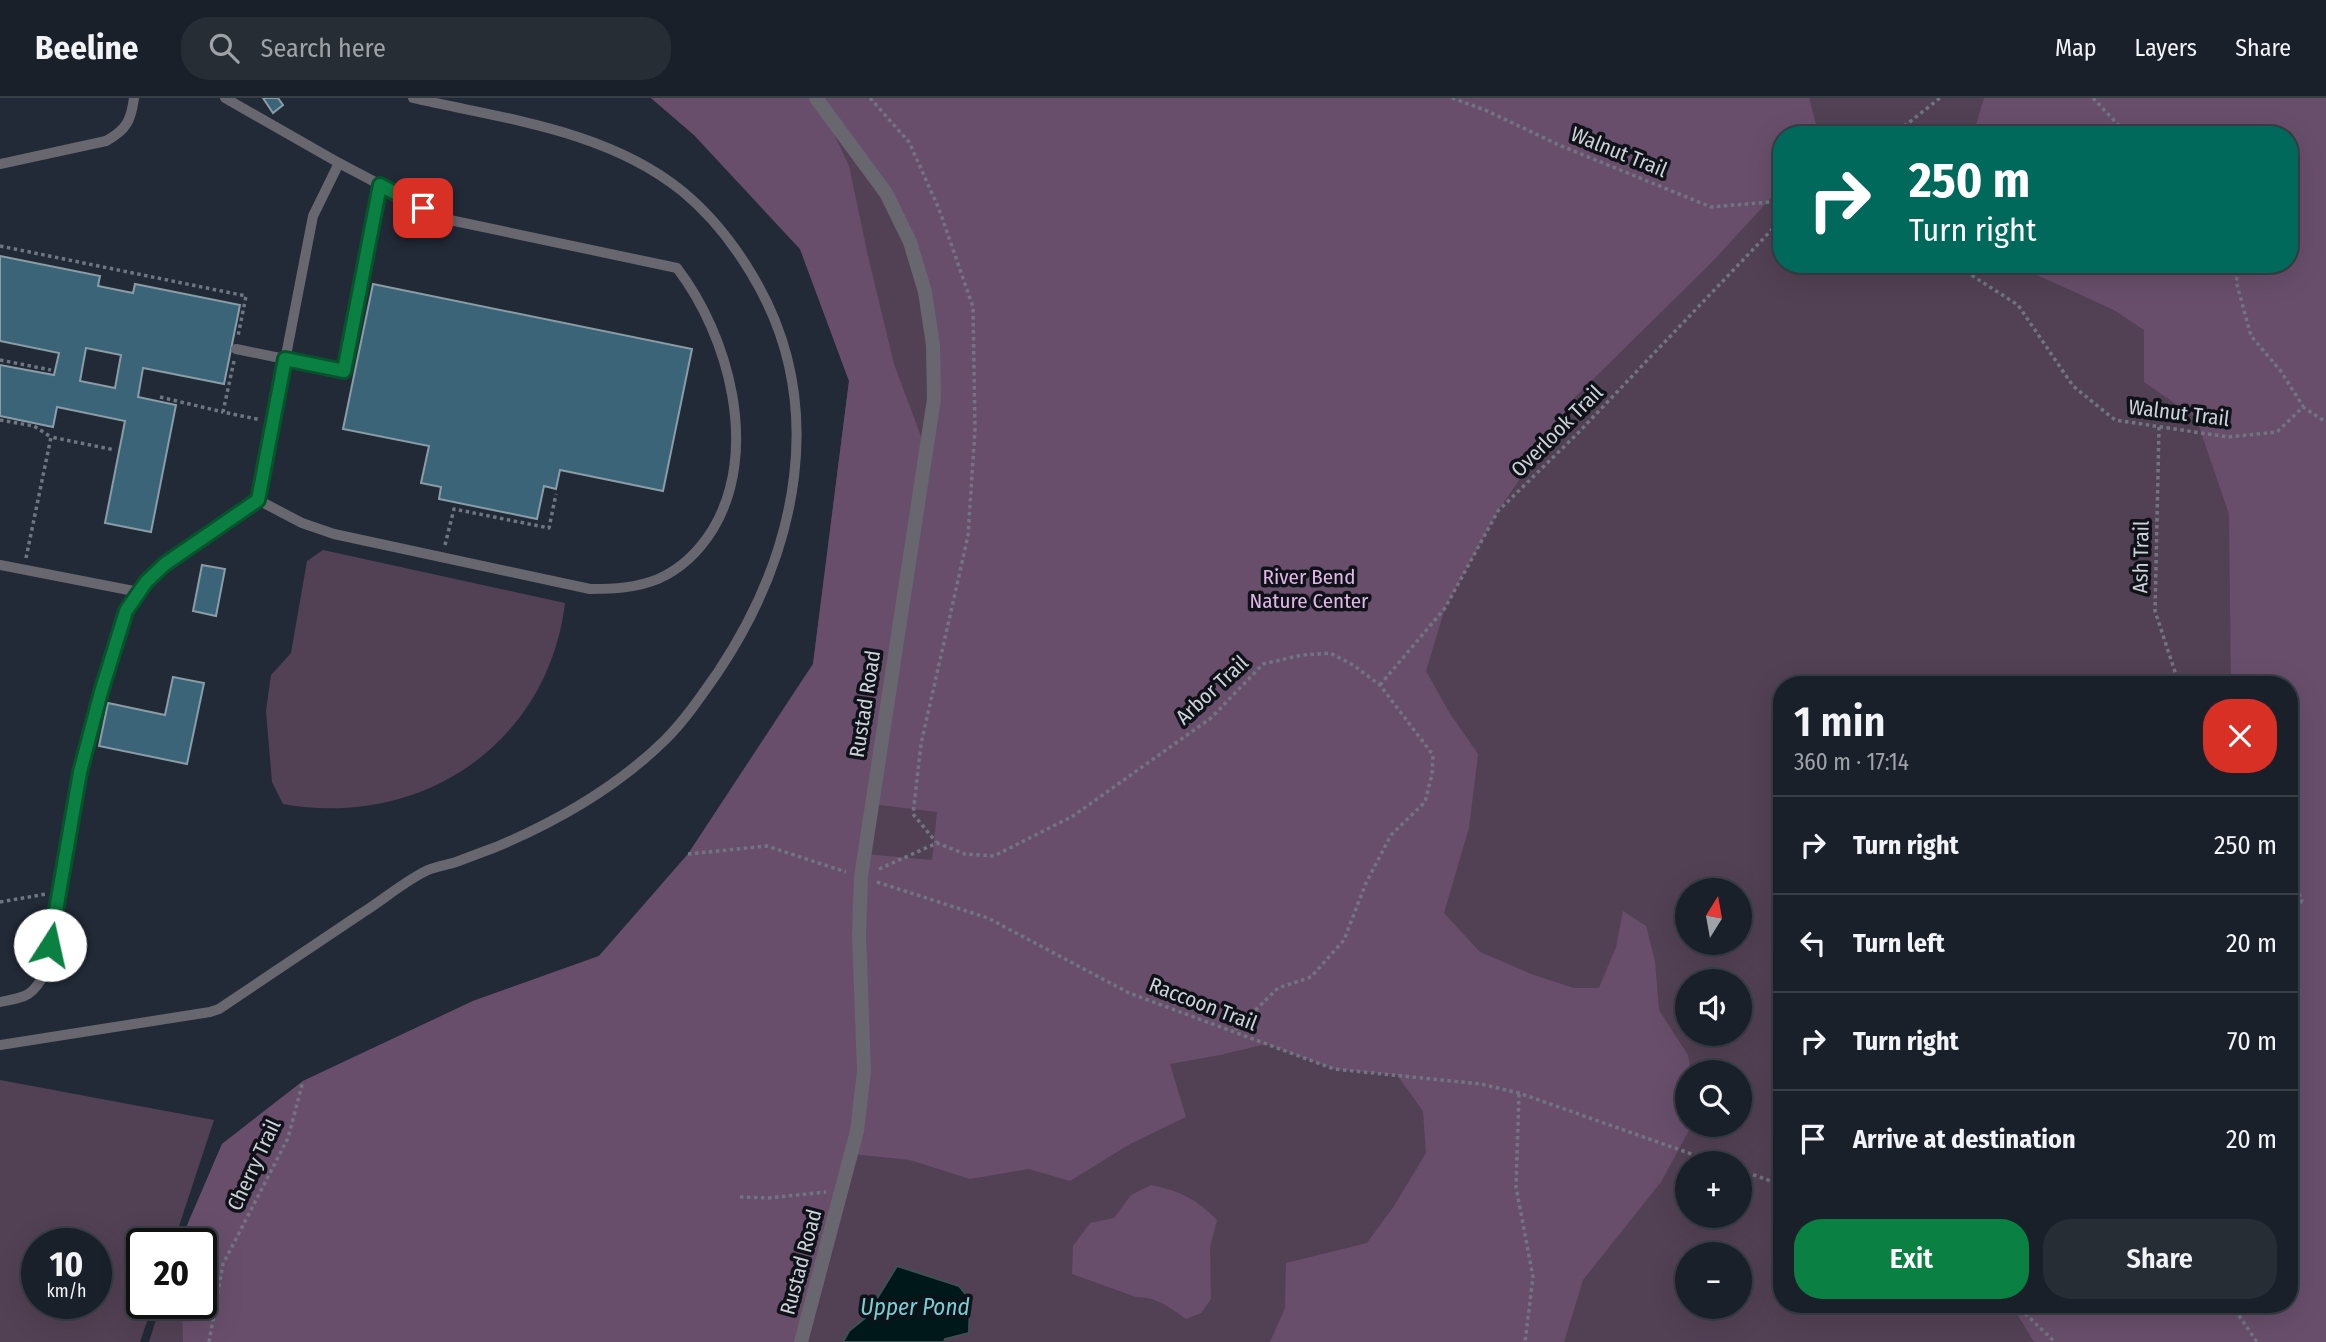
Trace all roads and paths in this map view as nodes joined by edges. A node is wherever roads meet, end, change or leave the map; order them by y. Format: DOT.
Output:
graph roads {
  1 [pos="134,98"];
  2 [pos="225,98"];
  3 [pos="413,98"];
  4 [pos="816,98"];
  5 [pos="870,98"];
  6 [pos="1452,98"];
  7 [pos="1940,98"];
  8 [pos="2093,98"];
  9 [pos="1905,126"];
  10 [pos="2119,126"];
  11 [pos="339,163"];
  12 [pos="0,164"];
  13 [pos="380,185"];
  14 [pos="1773,202"];
  15 [pos="1773,228"];
  16 [pos="0,246"];
  17 [pos="1968,273"];
  18 [pos="2239,273"];
  19 [pos="236,349"];
  20 [pos="285,359"];
  21 [pos="0,360"];
  22 [pos="51,370"];
  23 [pos="160,397"];
  24 [pos="2303,407"];
  25 [pos="223,412"];
  26 [pos="0,420"];
  27 [pos="273,422"];
  28 [pos="2326,422"];
  29 [pos="2159,427"];
  30 [pos="51,437"];
  31 [pos="115,450"];
  32 [pos="555,494"];
  33 [pos="258,500"];
  34 [pos="442,557"];
  35 [pos="0,565"];
  36 [pos="23,570"];
  37 [pos="139,592"];
  38 [pos="2176,676"];
  39 [pos="1380,685"];
  40 [pos="937,843"];
  41 [pos="688,854"];
  42 [pos="861,877"];
  43 [pos="59,892"];
  44 [pos="0,902"];
  45 [pos="0,1002"];
  46 [pos="1232,1032"];
  47 [pos="0,1045"];
  48 [pos="303,1081"];
  49 [pos="1519,1093"];
  50 [pos="1683,1151"];
  51 [pos="1752,1175"];
  52 [pos="1773,1182"];
  53 [pos="842,1191"];
  54 [pos="740,1197"];
  55 [pos="2026,1313"];
  56 [pos="2237,1313"];
  57 [pos="209,1342"];
  58 [pos="801,1342"];
  59 [pos="1525,1342"];
  60 [pos="2055,1342"];
  61 [pos="2257,1342"];
  1 -- 12 [label="lane"];
  2 -- 11 [label="lane"];
  3 -- 47 [label="lane"];
  4 -- 42 [label="street, Rustad Road"];
  5 -- 40 [label="path"];
  6 -- 14 [label="path, Walnut Trail"];
  7 -- 9 [label="path"];
  8 -- 10 [label="path"];
  11 -- 13 [label="lane"];
  11 -- 20 [label="lane"];
  13 -- 20 [label="lane"];
  13 -- 34 [label="lane"];
  15 -- 39 [label="path, Overlook Trail"];
  16 -- 19 [label="path"];
  17 -- 29 [label="path, Walnut Trail"];
  18 -- 24 [label="path"];
  19 -- 20 [label="lane"];
  19 -- 25 [label="path"];
  20 -- 27 [label="lane"];
  21 -- 22 [label="path"];
  23 -- 25 [label="path"];
  24 -- 28 [label="path"];
  24 -- 29 [label="path, Walnut Trail"];
  25 -- 27 [label="path"];
  26 -- 30 [label="path"];
  27 -- 33 [label="lane"];
  29 -- 38 [label="path, Ash Trail"];
  30 -- 31 [label="path"];
  30 -- 36 [label="path"];
  32 -- 34 [label="path"];
  33 -- 34 [label="lane"];
  33 -- 37 [label="lane"];
  35 -- 36 [label="lane"];
  36 -- 37 [label="lane"];
  37 -- 43 [label="lane"];
  39 -- 40 [label="path, Arbor Trail"];
  39 -- 46 [label="path, Arbor Trail"];
  40 -- 42 [label="path"];
  41 -- 42 [label="path, Raccoon Trail"];
  42 -- 46 [label="path, Raccoon Trail"];
  42 -- 53 [label="street, Rustad Road"];
  43 -- 44 [label="path"];
  43 -- 45 [label="lane"];
  46 -- 49 [label="path, Raccoon Trail"];
  48 -- 57 [label="path, Cherry Trail"];
  49 -- 50 [label="path, Raccoon Trail"];
  49 -- 59 [label="path"];
  51 -- 52 [label="path"];
  53 -- 54 [label="path"];
  53 -- 58 [label="street, Rustad Road"];
  55 -- 60 [label="path"];
  56 -- 61 [label="path"];
}
